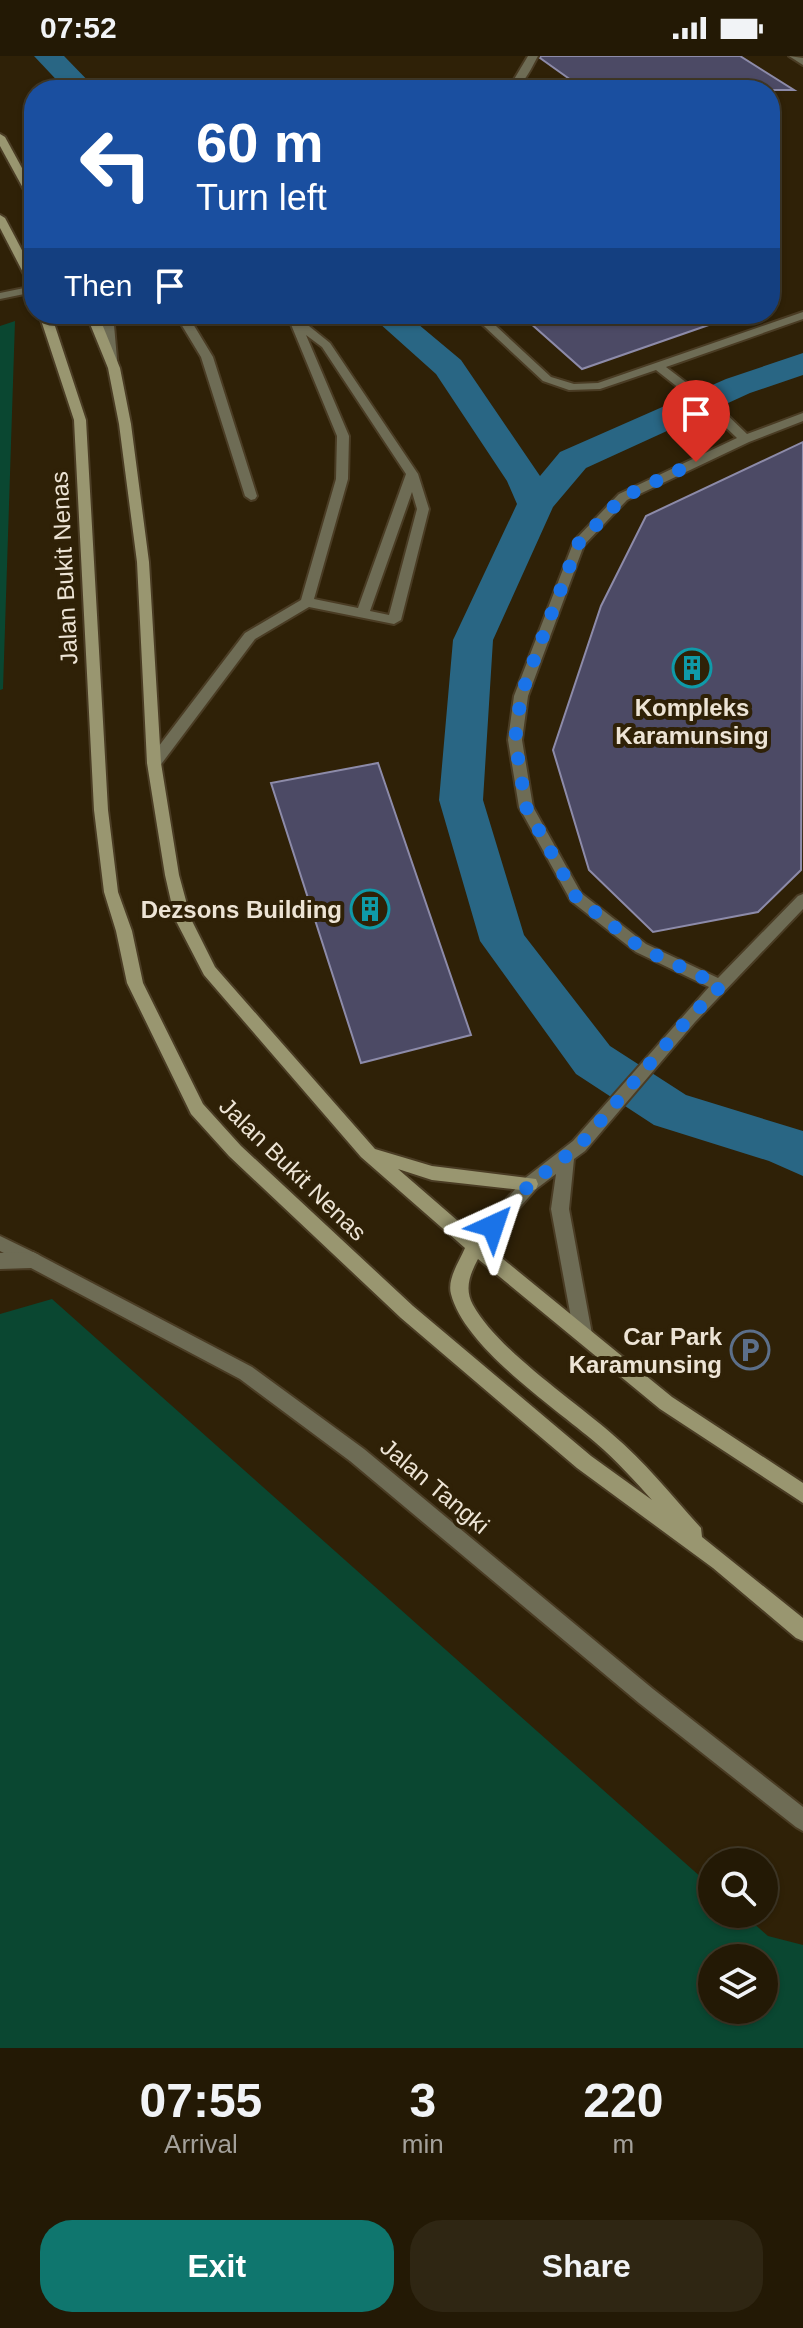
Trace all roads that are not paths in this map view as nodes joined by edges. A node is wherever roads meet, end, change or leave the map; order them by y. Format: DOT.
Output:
graph roads {
  1 [pos="533,56"];
  2 [pos="794,56"];
  3 [pos="803,62"];
  4 [pos="519,80"];
  5 [pos="0,137"];
  6 [pos="24,181"];
  7 [pos="0,218"];
  8 [pos="24,266"];
  9 [pos="24,289"];
  10 [pos="0,296"];
  11 [pos="803,315"];
  12 [pos="780,323"];
  13 [pos="48,324"];
  14 [pos="96,324"];
  15 [pos="108,324"];
  16 [pos="187,324"];
  17 [pos="294,324"];
  18 [pos="300,324"];
  19 [pos="488,324"];
  20 [pos="777,324"];
  21 [pos="658,366"];
  22 [pos="114,368"];
  23 [pos="803,417"];
  24 [pos="745,439"];
  25 [pos="412,474"];
  26 [pos="251,496"];
  27 [pos="307,602"];
  28 [pos="363,613"];
  29 [pos="154,763"];
  30 [pos="803,900"];
  31 [pos="721,986"];
  32 [pos="367,1152"];
  33 [pos="573,1152"];
  34 [pos="530,1184"];
  35 [pos="0,1243"];
  36 [pos="475,1246"];
  37 [pos="33,1260"];
  38 [pos="0,1261"];
  39 [pos="583,1334"];
  40 [pos="803,1494"];
  41 [pos="720,1561"];
  42 [pos="803,1631"];
  43 [pos="803,1820"];
  1 -- 4 [label="street"];
  2 -- 3 [label="street"];
  5 -- 6 [label="main road"];
  7 -- 8 [label="main road"];
  9 -- 10 [label="street"];
  11 -- 12 [label="street"];
  13 -- 41 [label="main road, Jalan Bukit Nenas"];
  14 -- 22 [label="main road"];
  15 -- 22 [label="street"];
  16 -- 26 [label="street"];
  17 -- 27 [label="street"];
  18 -- 25 [label="street"];
  19 -- 21 [label="street"];
  20 -- 21 [label="street"];
  21 -- 24 [label="street"];
  22 -- 29 [label="main road"];
  23 -- 24 [label="street"];
  24 -- 31 [label="street"];
  25 -- 28 [label="street"];
  25 -- 28 [label="street"];
  27 -- 28 [label="street"];
  27 -- 29 [label="street"];
  29 -- 32 [label="main road"];
  30 -- 31 [label="street"];
  31 -- 33 [label="street"];
  32 -- 34 [label="main road"];
  32 -- 36 [label="main road"];
  33 -- 34 [label="street"];
  33 -- 39 [label="street"];
  34 -- 36 [label="street"];
  35 -- 37 [label="street, Jalan Tangki"];
  36 -- 39 [label="main road"];
  36 -- 41 [label="main road"];
  37 -- 38 [label="street"];
  37 -- 43 [label="street, Jalan Tangki"];
  39 -- 40 [label="main road"];
  41 -- 42 [label="main road, Jalan Bukit Nenas"];
}
